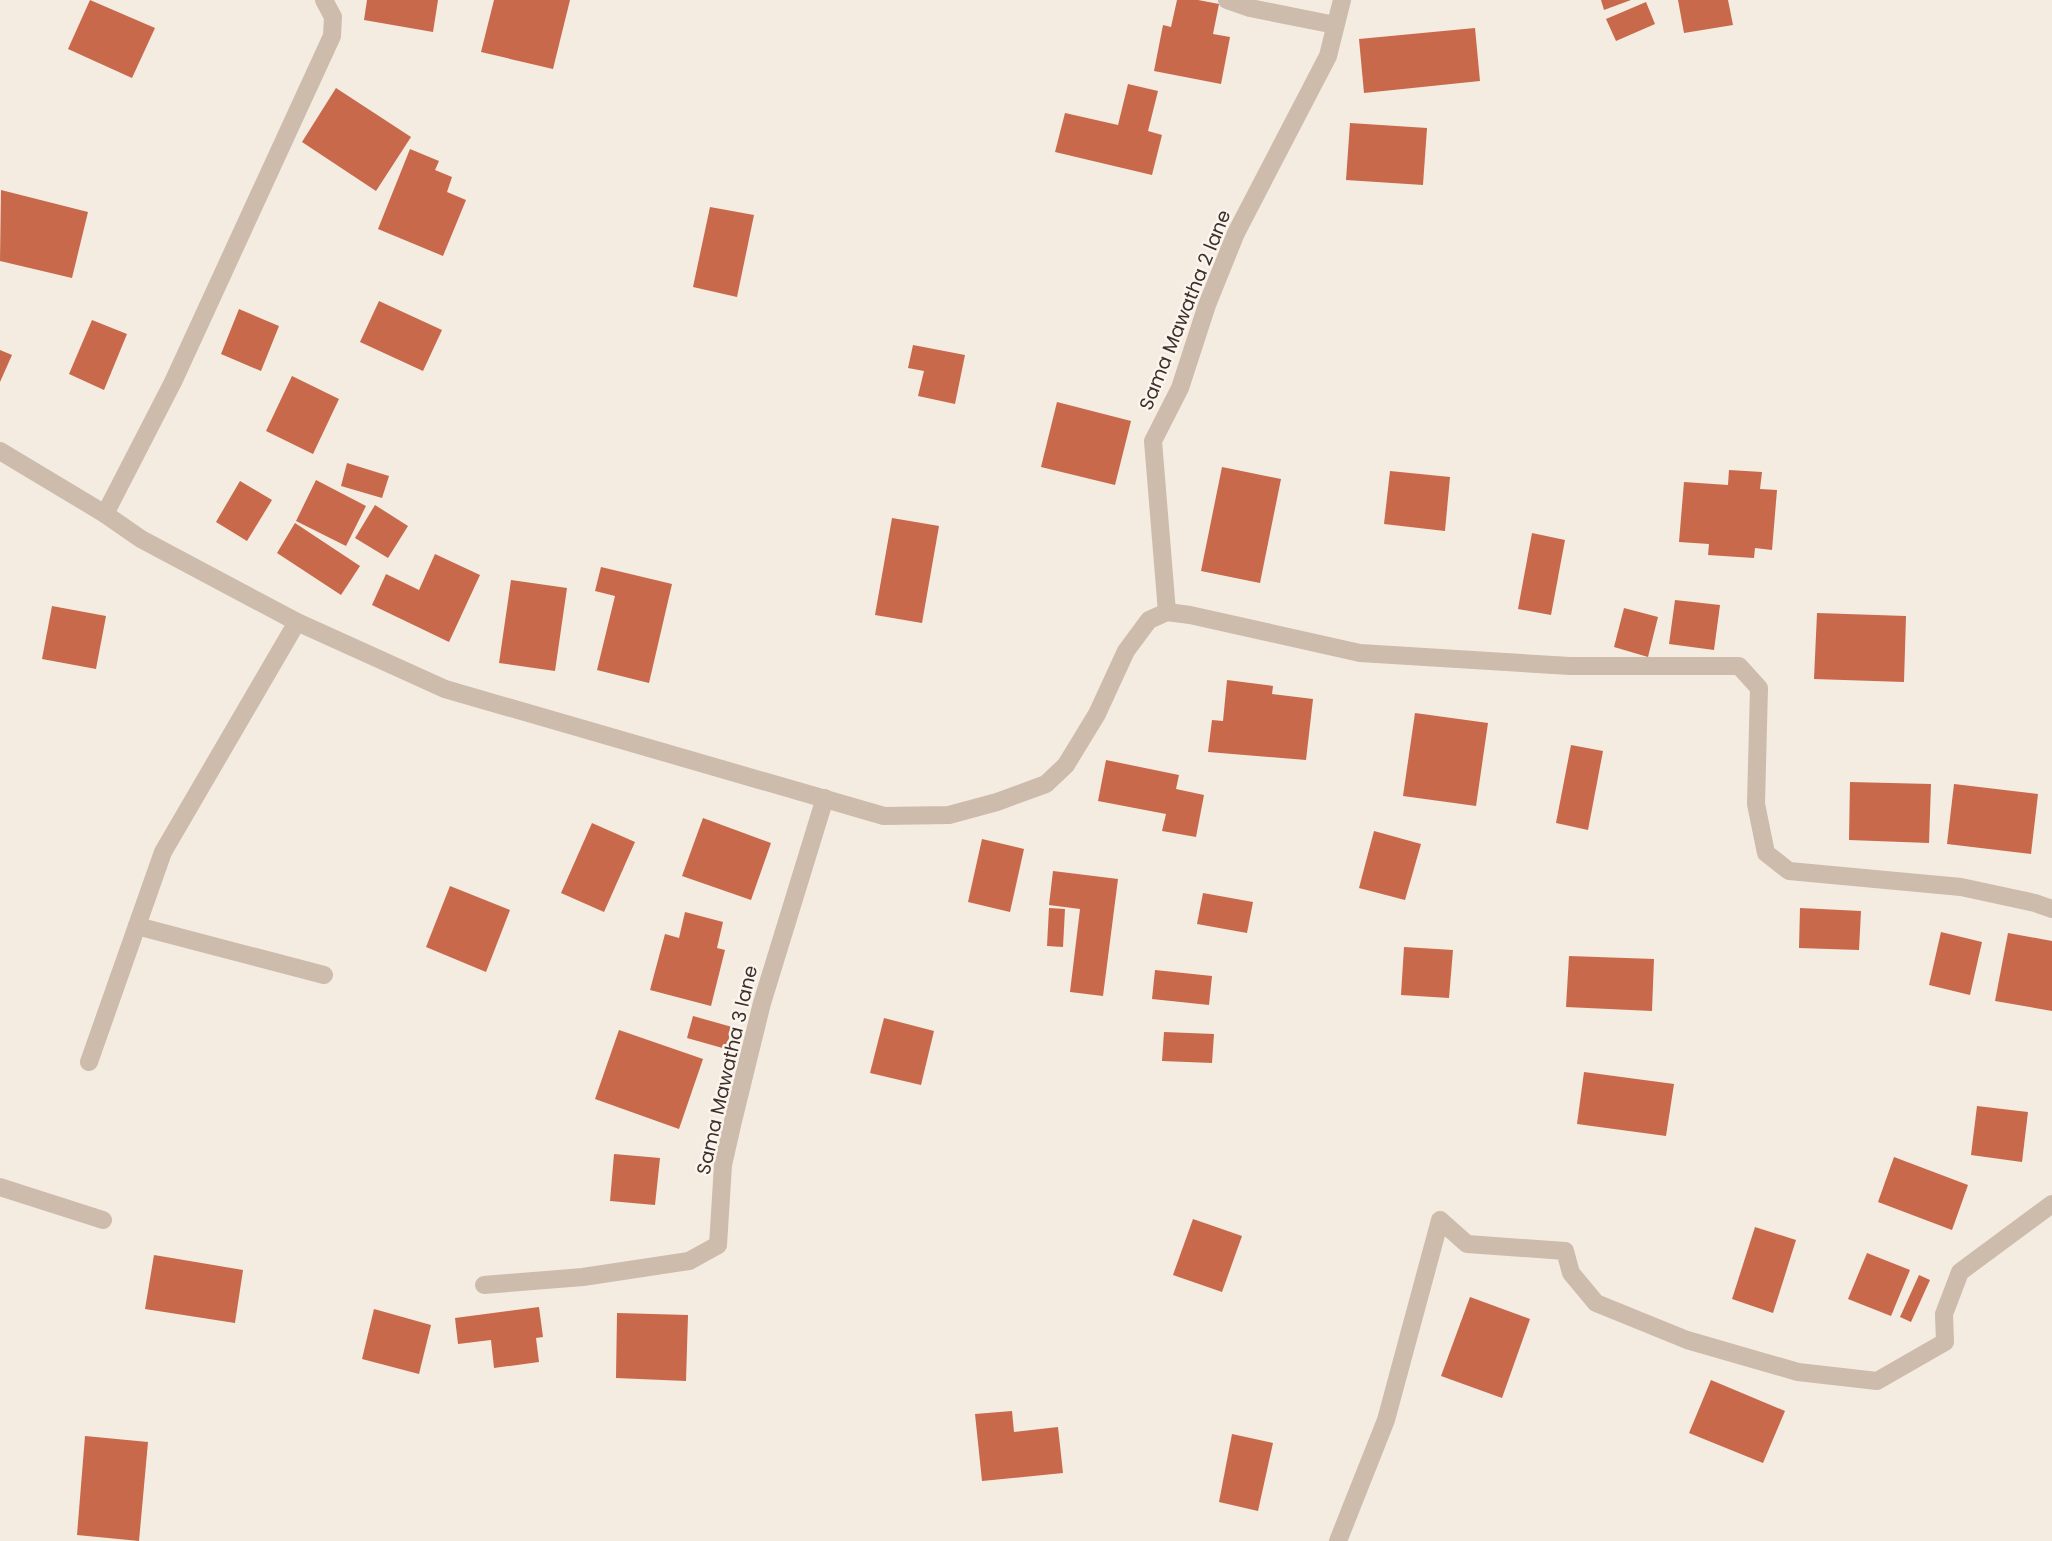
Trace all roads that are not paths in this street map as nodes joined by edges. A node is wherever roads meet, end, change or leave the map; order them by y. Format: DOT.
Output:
graph roads {
  1 [pos="324,0"];
  2 [pos="1227,0"];
  3 [pos="1342,0"];
  4 [pos="1335,25"];
  5 [pos="0,451"];
  6 [pos="105,514"];
  7 [pos="1167,612"];
  8 [pos="297,622"];
  9 [pos="825,799"];
  10 [pos="2052,909"];
  11 [pos="136,926"];
  12 [pos="324,975"];
  13 [pos="89,1062"];
  14 [pos="0,1187"];
  15 [pos="2052,1203"];
  16 [pos="103,1220"];
  17 [pos="484,1285"];
  18 [pos="1338,1541"];
  1 -- 6 [label="street"];
  2 -- 4 [label="street"];
  3 -- 4 [label="street, Sama Mawatha 2 lane"];
  4 -- 7 [label="street, Sama Mawatha 2 lane"];
  5 -- 6 [label="street"];
  6 -- 8 [label="street"];
  7 -- 9 [label="street"];
  7 -- 10 [label="street"];
  8 -- 9 [label="street"];
  8 -- 11 [label="street"];
  9 -- 17 [label="street, Sama Mawatha 3 lane"];
  11 -- 12 [label="street"];
  11 -- 13 [label="street"];
  14 -- 16 [label="street"];
  15 -- 18 [label="street"];
}
